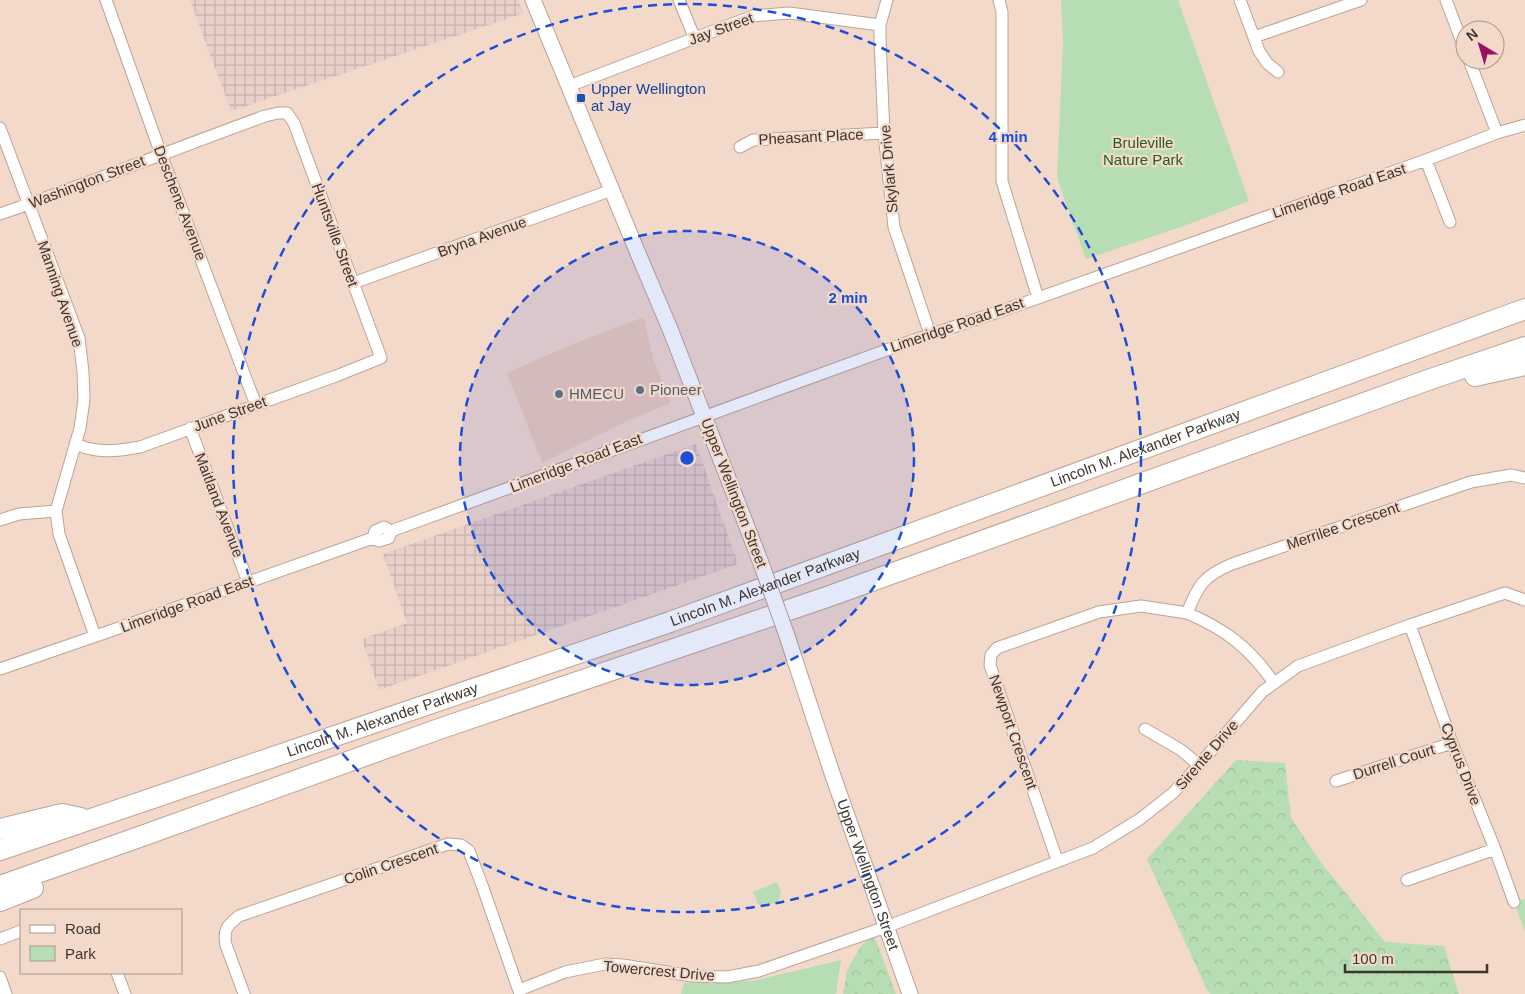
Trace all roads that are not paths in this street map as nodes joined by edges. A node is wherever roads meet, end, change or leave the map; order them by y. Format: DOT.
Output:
graph roads {
  1 [pos="106,0"];
  2 [pos="533,0"];
  3 [pos="679,0"];
  4 [pos="887,0"];
  5 [pos="998,0"];
  6 [pos="1240,0"];
  7 [pos="1362,0"];
  8 [pos="1446,0"];
  9 [pos="1455,24"];
  10 [pos="880,25"];
  11 [pos="1254,38"];
  12 [pos="695,39"];
  13 [pos="1473,70"];
  14 [pos="1278,72"];
  15 [pos="568,86"];
  16 [pos="287,113"];
  17 [pos="1525,125"];
  18 [pos="0,128"];
  19 [pos="884,133"];
  20 [pos="1497,133"];
  21 [pos="740,147"];
  22 [pos="161,154"];
  23 [pos="1426,160"];
  24 [pos="612,190"];
  25 [pos="29,205"];
  26 [pos="0,214"];
  27 [pos="1450,222"];
  28 [pos="353,283"];
  29 [pos="1525,296"];
  30 [pos="1038,298"];
  31 [pos="1525,309"];
  32 [pos="930,334"];
  33 [pos="1525,347"];
  34 [pos="381,358"];
  35 [pos="1525,364"];
  36 [pos="1346,374"];
  37 [pos="1428,380"];
  38 [pos="256,405"];
  39 [pos="704,416"];
  40 [pos="190,428"];
  41 [pos="75,444"];
  42 [pos="1525,478"];
  43 [pos="56,511"];
  44 [pos="0,520"];
  45 [pos="248,582"];
  46 [pos="1525,600"];
  47 [pos="1186,613"];
  48 [pos="1410,625"];
  49 [pos="95,636"];
  50 [pos="0,669"];
  51 [pos="1274,682"];
  52 [pos="1145,729"];
  53 [pos="1452,743"];
  54 [pos="1199,766"];
  55 [pos="1336,782"];
  56 [pos="88,820"];
  57 [pos="0,829"];
  58 [pos="142,836"];
  59 [pos="1495,849"];
  60 [pos="0,850"];
  61 [pos="1057,860"];
  62 [pos="1407,880"];
  63 [pos="0,886"];
  64 [pos="0,901"];
  65 [pos="1514,902"];
  66 [pos="886,927"];
  67 [pos="20,931"];
  68 [pos="0,939"];
  69 [pos="117,974"];
  70 [pos="0,977"];
  71 [pos="519,992"];
  72 [pos="6,994"];
  73 [pos="125,994"];
  74 [pos="244,994"];
  75 [pos="910,994"];
  1 -- 22 [label="street, Deschene Avenue"];
  2 -- 15 [label="main road, Upper Wellington Street"];
  3 -- 12 [label="street"];
  4 -- 10 [label="street, Skylark Drive"];
  5 -- 30 [label="street"];
  6 -- 11 [label="street"];
  7 -- 11 [label="street"];
  8 -- 9 [label="street"];
  10 -- 12 [label="street, Jay Street"];
  10 -- 19 [label="street, Skylark Drive"];
  11 -- 14 [label="street"];
  12 -- 15 [label="street, Jay Street"];
  13 -- 20 [label="street"];
  15 -- 24 [label="main road, Upper Wellington Street"];
  16 -- 22 [label="street, Washington Street"];
  16 -- 28 [label="street, Huntsville Street"];
  17 -- 20 [label="street, Limeridge Road East"];
  18 -- 25 [label="street, Manning Avenue"];
  19 -- 21 [label="street, Pheasant Place"];
  19 -- 32 [label="street, Skylark Drive"];
  20 -- 23 [label="street, Limeridge Road East"];
  22 -- 25 [label="street, Washington Street"];
  22 -- 38 [label="street, Deschene Avenue"];
  23 -- 27 [label="street"];
  23 -- 30 [label="street, Limeridge Road East"];
  24 -- 28 [label="street, Bryna Avenue"];
  24 -- 39 [label="main road, Upper Wellington Street"];
  25 -- 26 [label="street, Washington Street"];
  25 -- 41 [label="street, Manning Avenue"];
  28 -- 34 [label="street, Huntsville Street"];
  29 -- 36 [label="highway"];
  30 -- 32 [label="street, Limeridge Road East"];
  31 -- 36 [label="highway, Lincoln M. Alexander Parkway"];
  32 -- 39 [label="street, Limeridge Road East"];
  33 -- 37 [label="highway, Lincoln M. Alexander Parkway"];
  34 -- 38 [label="street, June Street"];
  35 -- 37 [label="highway"];
  36 -- 56 [label="highway, Lincoln M. Alexander Parkway"];
  37 -- 58 [label="highway, Lincoln M. Alexander Parkway"];
  38 -- 40 [label="street, June Street"];
  39 -- 45 [label="street, Limeridge Road East"];
  39 -- 66 [label="main road, Upper Wellington Street, bridge"];
  40 -- 41 [label="street, June Street"];
  40 -- 45 [label="street, Maitland Avenue"];
  41 -- 43 [label="street, Manning Avenue"];
  42 -- 47 [label="street, Merrilee Crescent"];
  43 -- 44 [label="street"];
  43 -- 49 [label="street, Manning Avenue"];
  45 -- 49 [label="street, Limeridge Road East"];
  46 -- 48 [label="street, Sirente Drive"];
  47 -- 51 [label="street, Newport Crescent"];
  47 -- 61 [label="street, Newport Crescent"];
  48 -- 51 [label="street, Sirente Drive"];
  48 -- 53 [label="street, Cyprus Drive"];
  49 -- 50 [label="street, Limeridge Road East"];
  51 -- 54 [label="street, Sirente Drive"];
  52 -- 54 [label="street"];
  53 -- 55 [label="street, Durrell Court"];
  53 -- 59 [label="street, Cyprus Drive"];
  54 -- 61 [label="street, Sirente Drive"];
  56 -- 57 [label="highway"];
  56 -- 60 [label="highway, Lincoln M. Alexander Parkway"];
  58 -- 63 [label="highway, Lincoln M. Alexander Parkway"];
  58 -- 64 [label="highway"];
  59 -- 62 [label="street"];
  59 -- 65 [label="street, Cyprus Drive"];
  61 -- 66 [label="street, Sirente Drive"];
  66 -- 71 [label="street, Towercrest Drive"];
  66 -- 75 [label="main road, Upper Wellington Street"];
  67 -- 68 [label="street"];
  69 -- 73 [label="street"];
  70 -- 72 [label="street"];
  71 -- 74 [label="street, Colin Crescent"];
}
